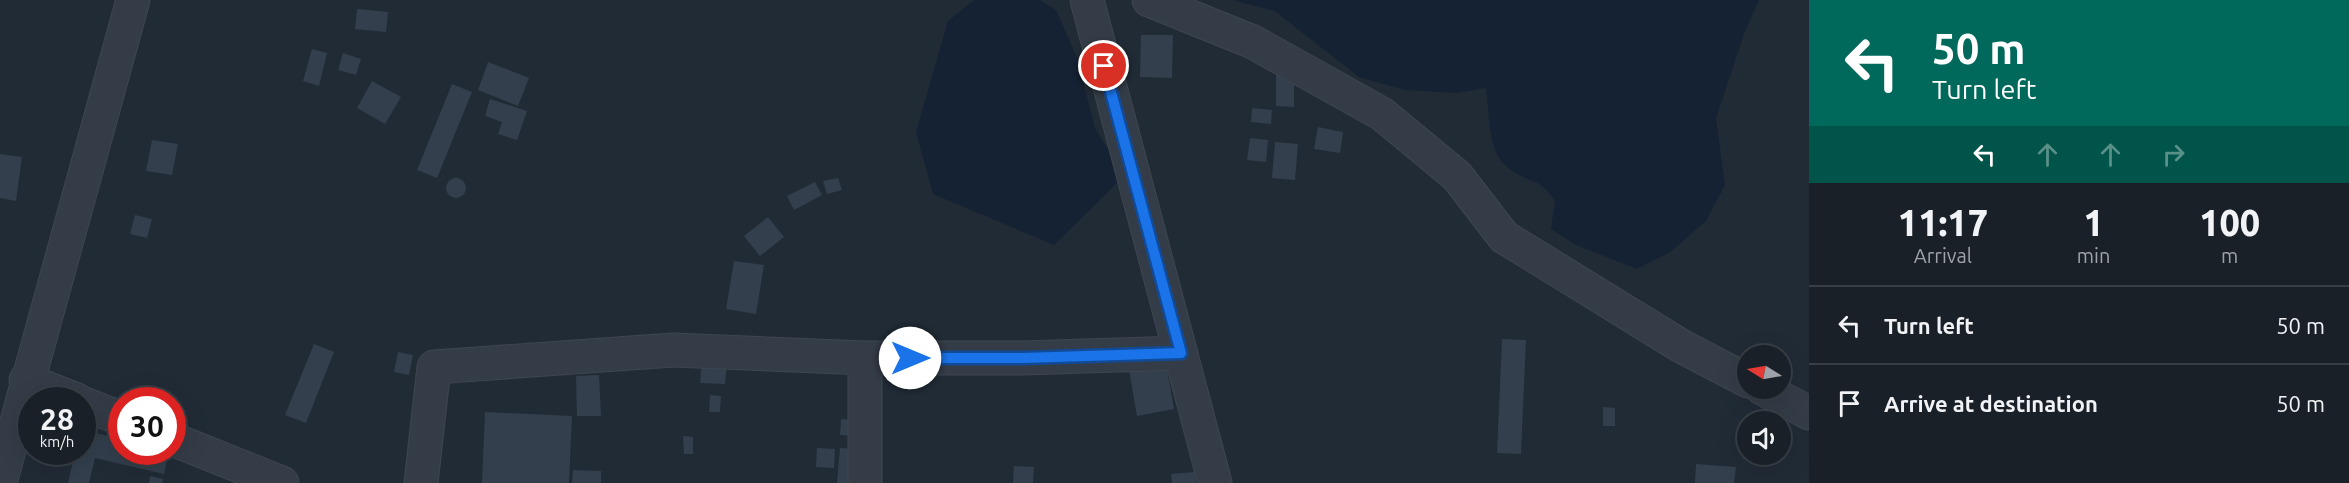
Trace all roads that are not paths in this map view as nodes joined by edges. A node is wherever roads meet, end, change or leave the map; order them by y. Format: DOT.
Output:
graph roads {
  1 [pos="133,0"];
  2 [pos="1087,0"];
  3 [pos="1149,0"];
  4 [pos="1181,353"];
  5 [pos="866,358"];
  6 [pos="1737,375"];
  7 [pos="26,380"];
  8 [pos="44,387"];
  9 [pos="1783,399"];
  10 [pos="1809,413"];
  11 [pos="186,445"];
  12 [pos="0,483"];
  13 [pos="282,483"];
  14 [pos="422,483"];
  15 [pos="865,483"];
  16 [pos="1215,483"];
  1 -- 7 [label="street"];
  2 -- 4 [label="street"];
  3 -- 6 [label="street"];
  4 -- 5 [label="street"];
  4 -- 16 [label="street"];
  5 -- 14 [label="street"];
  5 -- 15 [label="street"];
  7 -- 8 [label="street"];
  7 -- 12 [label="street"];
  9 -- 10 [label="street"];
  11 -- 13 [label="street"];
}
